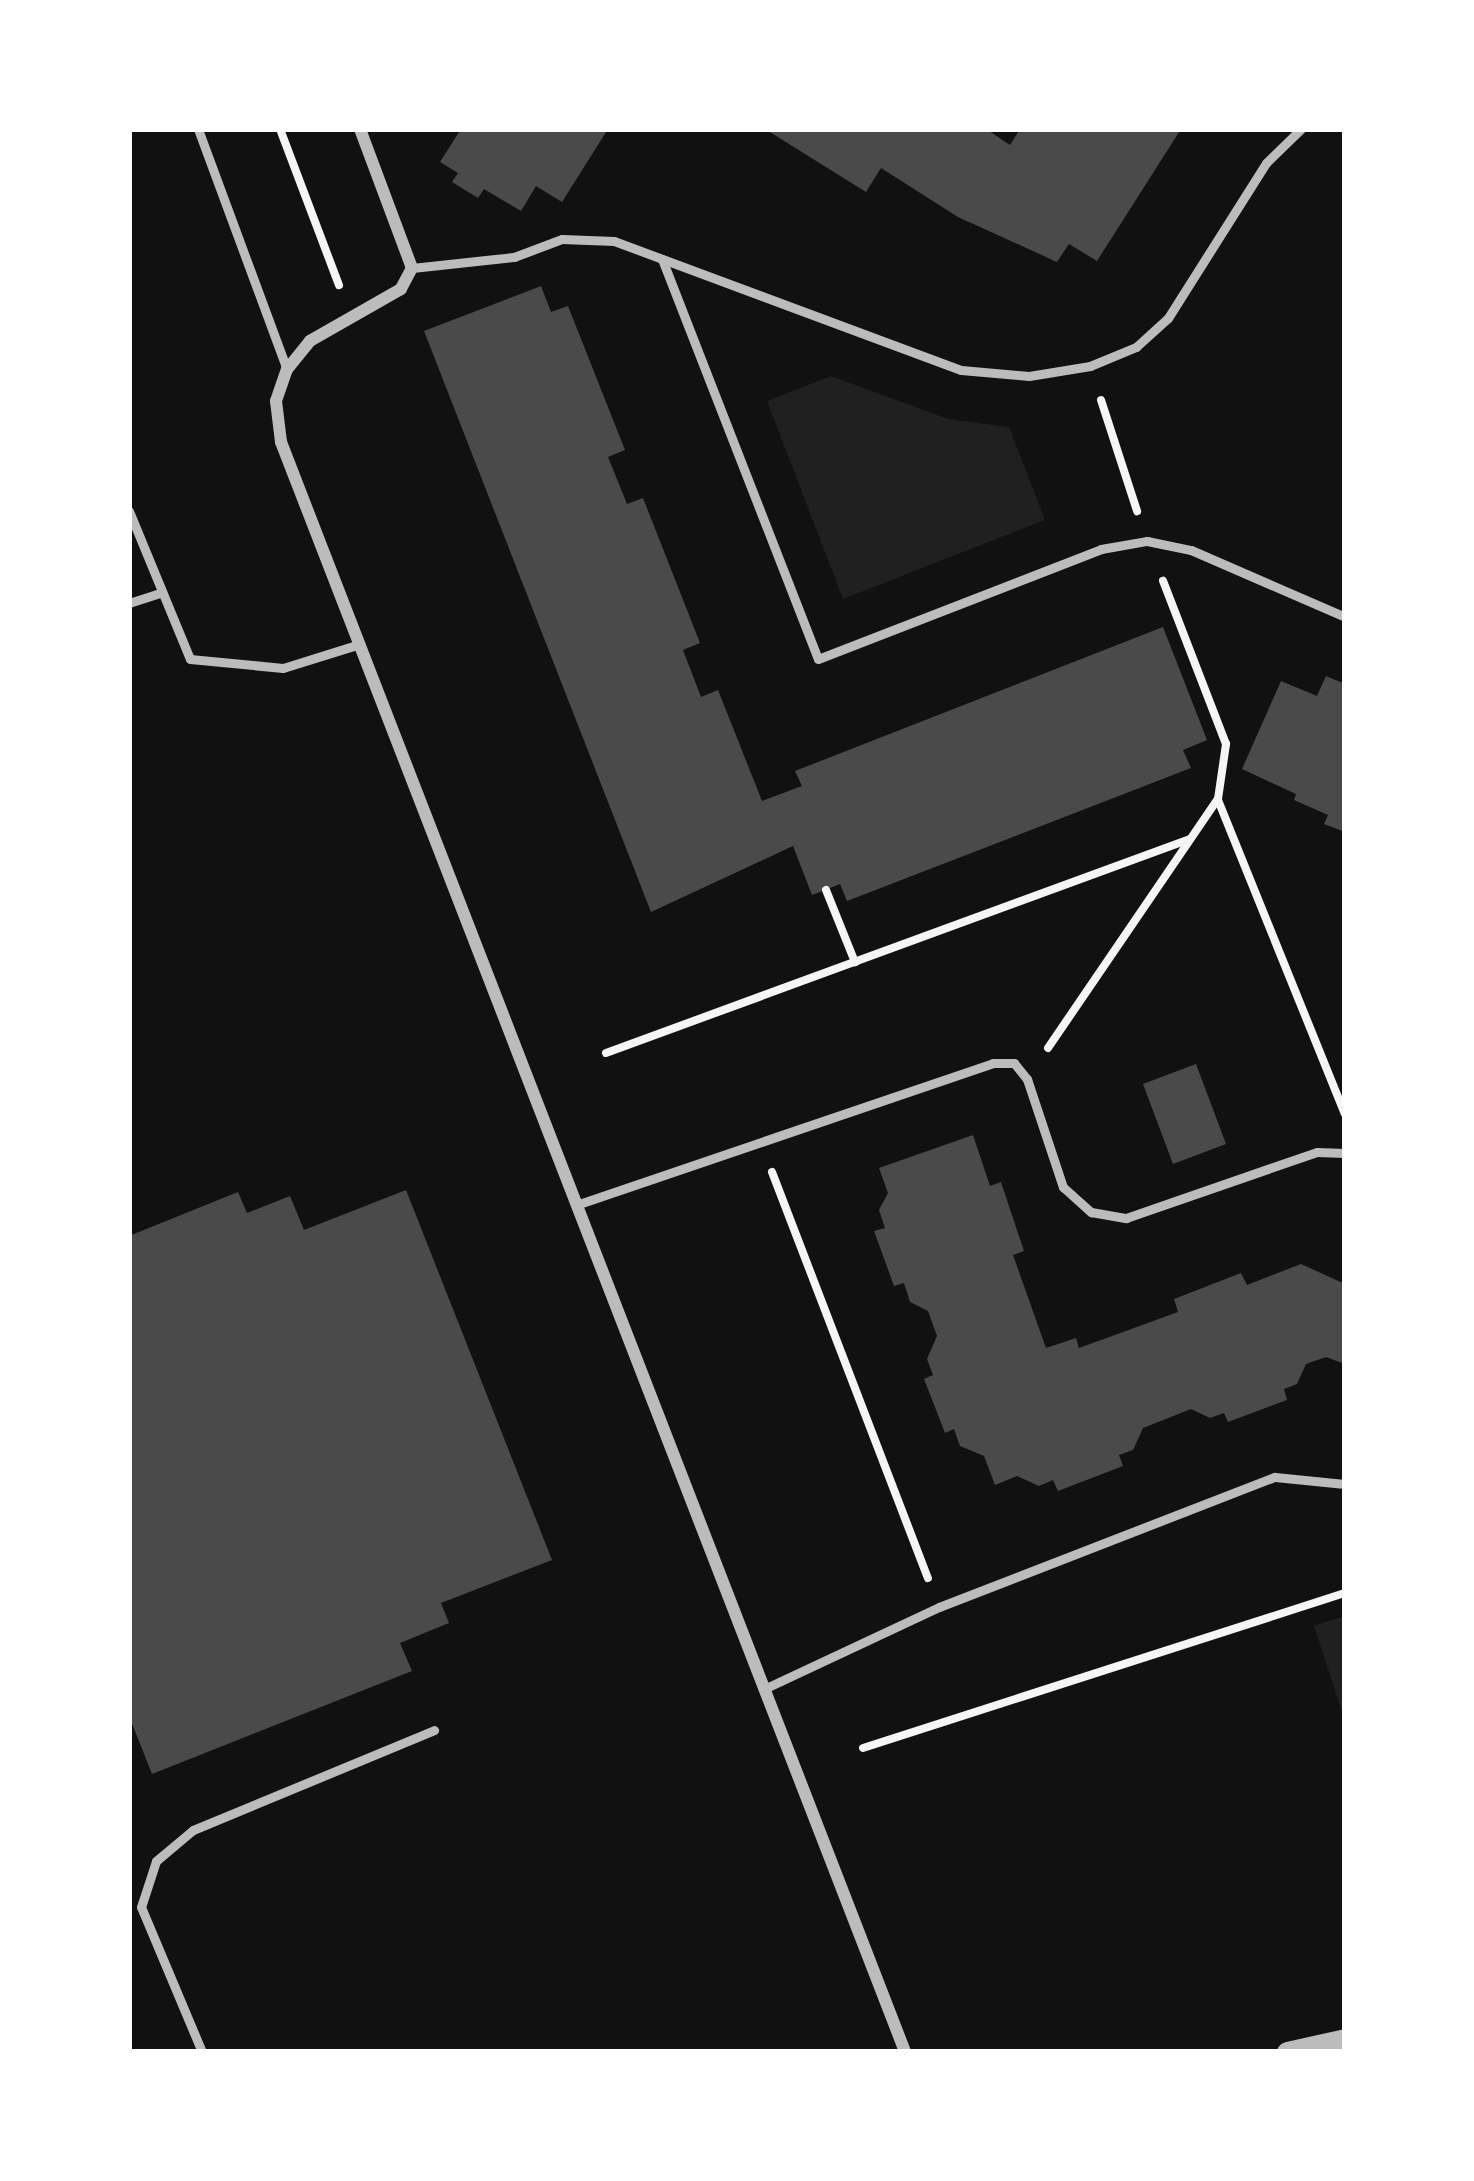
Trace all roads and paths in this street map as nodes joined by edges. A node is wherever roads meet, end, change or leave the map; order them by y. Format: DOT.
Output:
graph roads {
  1 [pos="197,129"];
  2 [pos="280,129"];
  3 [pos="360,129"];
  4 [pos="1301,129"];
  5 [pos="662,259"];
  6 [pos="412,268"];
  7 [pos="341,292"];
  8 [pos="1090,366"];
  9 [pos="287,369"];
  10 [pos="129,511"];
  11 [pos="1147,541"];
  12 [pos="162,592"];
  13 [pos="129,603"];
  14 [pos="1345,617"];
  15 [pos="360,644"];
  16 [pos="1218,799"];
  17 [pos="1190,838"];
  18 [pos="826,890"];
  19 [pos="855,962"];
  20 [pos="606,1053"];
  21 [pos="1027,1079"];
  22 [pos="1345,1114"];
  23 [pos="760,1142"];
  24 [pos="1345,1153"];
  25 [pos="579,1204"];
  26 [pos="1345,1484"];
  27 [pos="1345,1593"];
  28 [pos="939,1607"];
  29 [pos="766,1688"];
  30 [pos="434,1730"];
  31 [pos="862,1748"];
  32 [pos="1345,2039"];
  33 [pos="202,2052"];
  34 [pos="905,2052"];
  35 [pos="1287,2052"];
  1 -- 9 [label="lane"];
  2 -- 7 [label="path"];
  3 -- 6 [label="street"];
  4 -- 8 [label="lane"];
  5 -- 6 [label="lane"];
  5 -- 8 [label="lane"];
  5 -- 11 [label="lane"];
  6 -- 9 [label="street"];
  8 -- 11 [label="path"];
  9 -- 15 [label="street"];
  10 -- 12 [label="lane"];
  11 -- 14 [label="lane"];
  11 -- 16 [label="path"];
  12 -- 13 [label="lane"];
  12 -- 15 [label="lane"];
  15 -- 25 [label="street"];
  16 -- 17 [label="path"];
  16 -- 22 [label="path"];
  17 -- 19 [label="path"];
  17 -- 21 [label="path"];
  18 -- 19 [label="path"];
  19 -- 20 [label="path"];
  21 -- 23 [label="lane"];
  21 -- 24 [label="lane"];
  23 -- 25 [label="lane"];
  23 -- 28 [label="path"];
  25 -- 29 [label="street"];
  26 -- 28 [label="lane"];
  27 -- 31 [label="path"];
  28 -- 29 [label="lane"];
  29 -- 34 [label="street"];
  30 -- 33 [label="lane"];
  32 -- 35 [label="street"];
}
